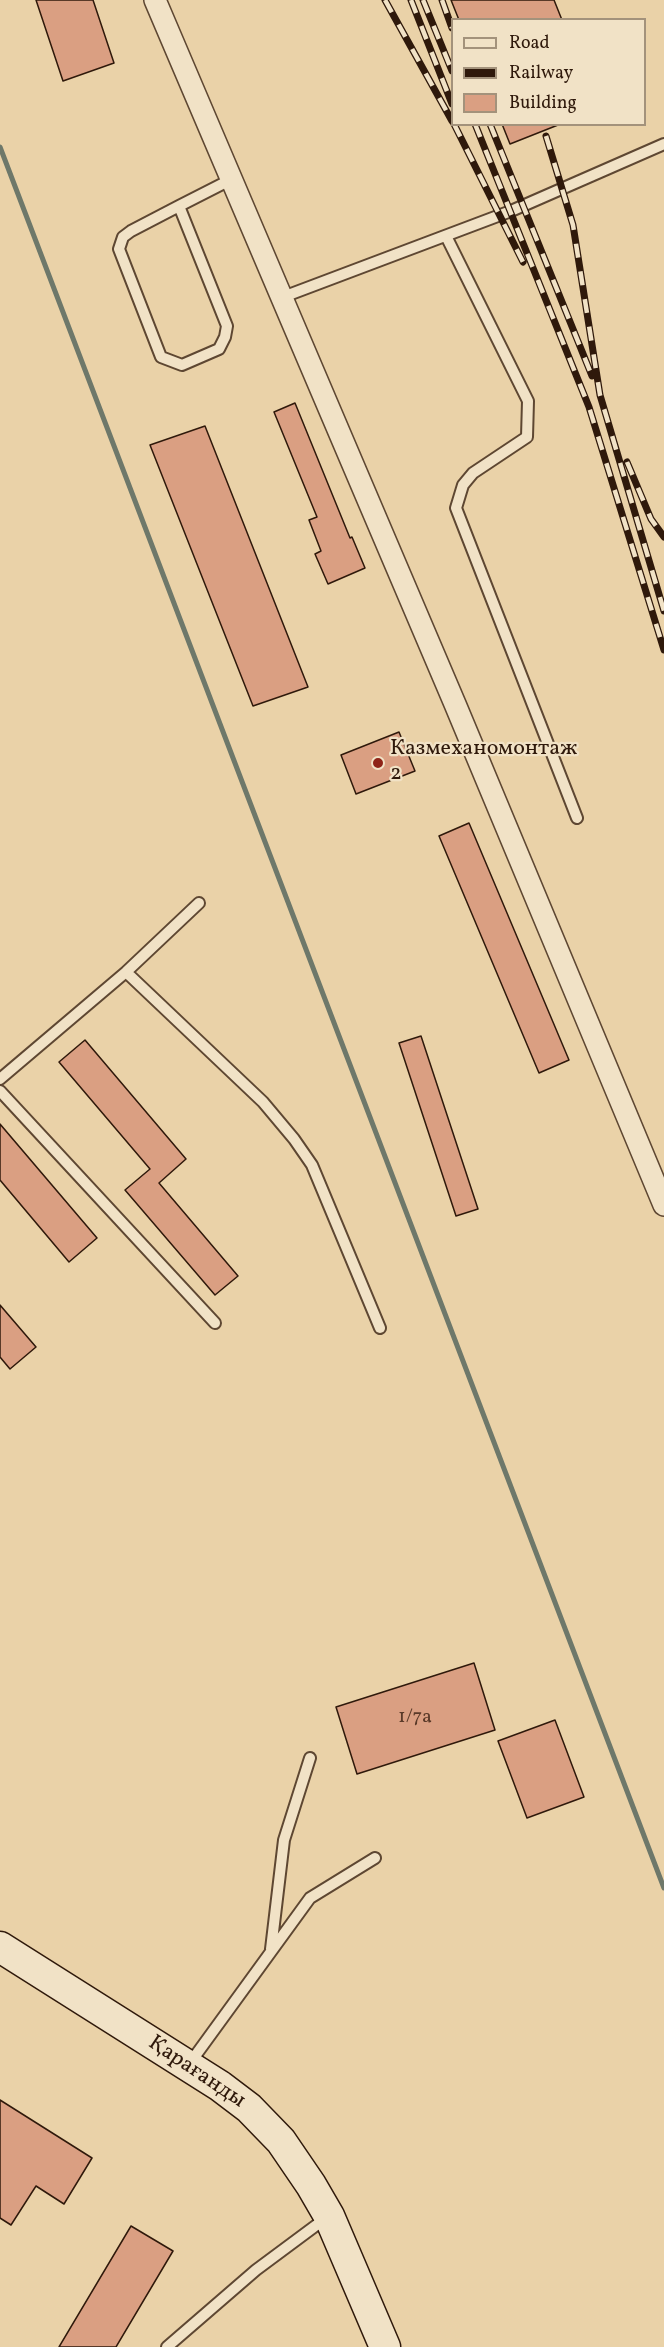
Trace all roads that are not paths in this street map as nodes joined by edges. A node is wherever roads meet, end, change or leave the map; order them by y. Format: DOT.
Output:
graph roads {
  1 [pos="155,0"];
  2 [pos="664,144"];
  3 [pos="232,178"];
  4 [pos="178,206"];
  5 [pos="446,236"];
  6 [pos="283,297"];
  7 [pos="577,818"];
  8 [pos="199,903"];
  9 [pos="126,972"];
  10 [pos="0,1078"];
  11 [pos="0,1091"];
  12 [pos="664,1205"];
  13 [pos="215,1323"];
  14 [pos="380,1328"];
  15 [pos="310,1758"];
  16 [pos="375,1858"];
  17 [pos="0,1947"];
  18 [pos="271,1953"];
  19 [pos="188,2066"];
  20 [pos="329,2216"];
  21 [pos="167,2347"];
  22 [pos="385,2347"];
  1 -- 3 [label="street"];
  2 -- 5 [label="lane"];
  3 -- 4 [label="lane"];
  3 -- 6 [label="street"];
  4 -- 4 [label="lane"];
  5 -- 6 [label="lane"];
  5 -- 7 [label="lane"];
  6 -- 12 [label="street"];
  8 -- 9 [label="lane"];
  9 -- 10 [label="lane"];
  9 -- 14 [label="lane"];
  11 -- 13 [label="lane"];
  15 -- 18 [label="lane"];
  16 -- 18 [label="lane"];
  17 -- 19 [label="main road, Қарағанды"];
  18 -- 19 [label="lane"];
  19 -- 20 [label="main road, Қарағанды"];
  20 -- 21 [label="lane"];
  20 -- 22 [label="main road, Қарағанды"];
}
